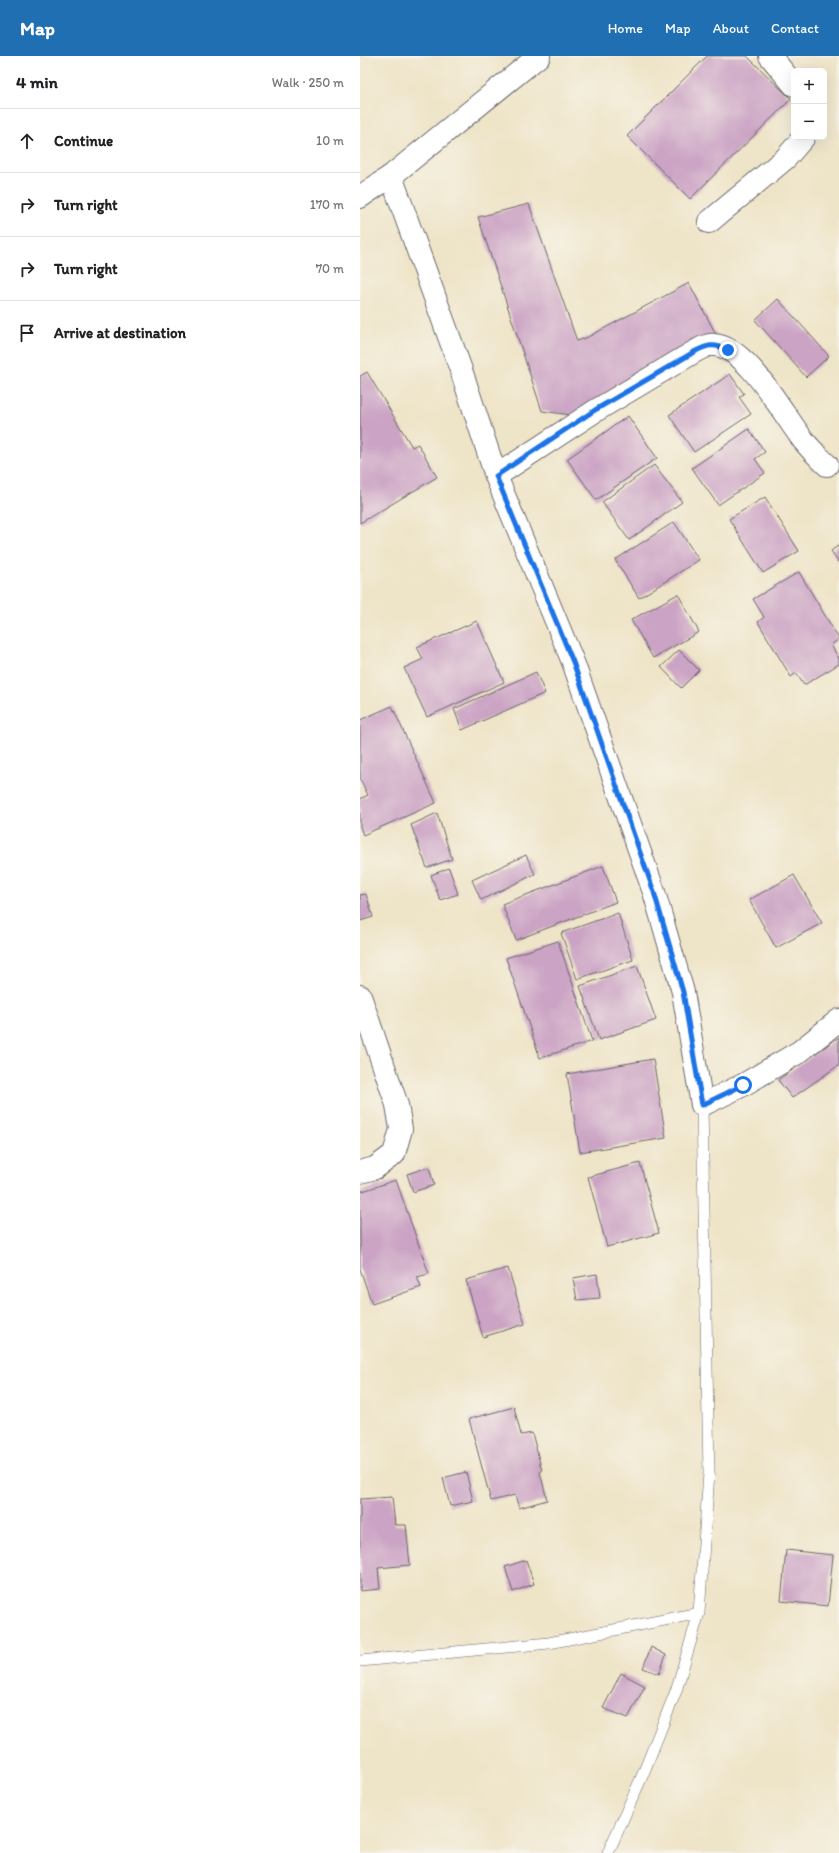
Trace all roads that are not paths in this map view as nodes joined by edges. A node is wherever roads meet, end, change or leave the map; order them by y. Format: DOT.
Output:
graph roads {
  1 [pos="539,56"];
  2 [pos="770,56"];
  3 [pos="791,81"];
  4 [pos="801,140"];
  5 [pos="391,176"];
  6 [pos="360,197"];
  7 [pos="709,222"];
  8 [pos="827,465"];
  9 [pos="496,476"];
  10 [pos="360,996"];
  11 [pos="839,1020"];
  12 [pos="702,1105"];
  13 [pos="360,1172"];
  14 [pos="699,1613"];
  15 [pos="360,1661"];
  16 [pos="608,1853"];
  1 -- 5 [label="street"];
  2 -- 3 [label="street"];
  4 -- 7 [label="street"];
  5 -- 6 [label="street"];
  5 -- 9 [label="street"];
  8 -- 9 [label="street"];
  9 -- 12 [label="street"];
  10 -- 13 [label="street"];
  11 -- 12 [label="street"];
  12 -- 14 [label="lane"];
  14 -- 15 [label="lane"];
  14 -- 16 [label="lane"];
}
